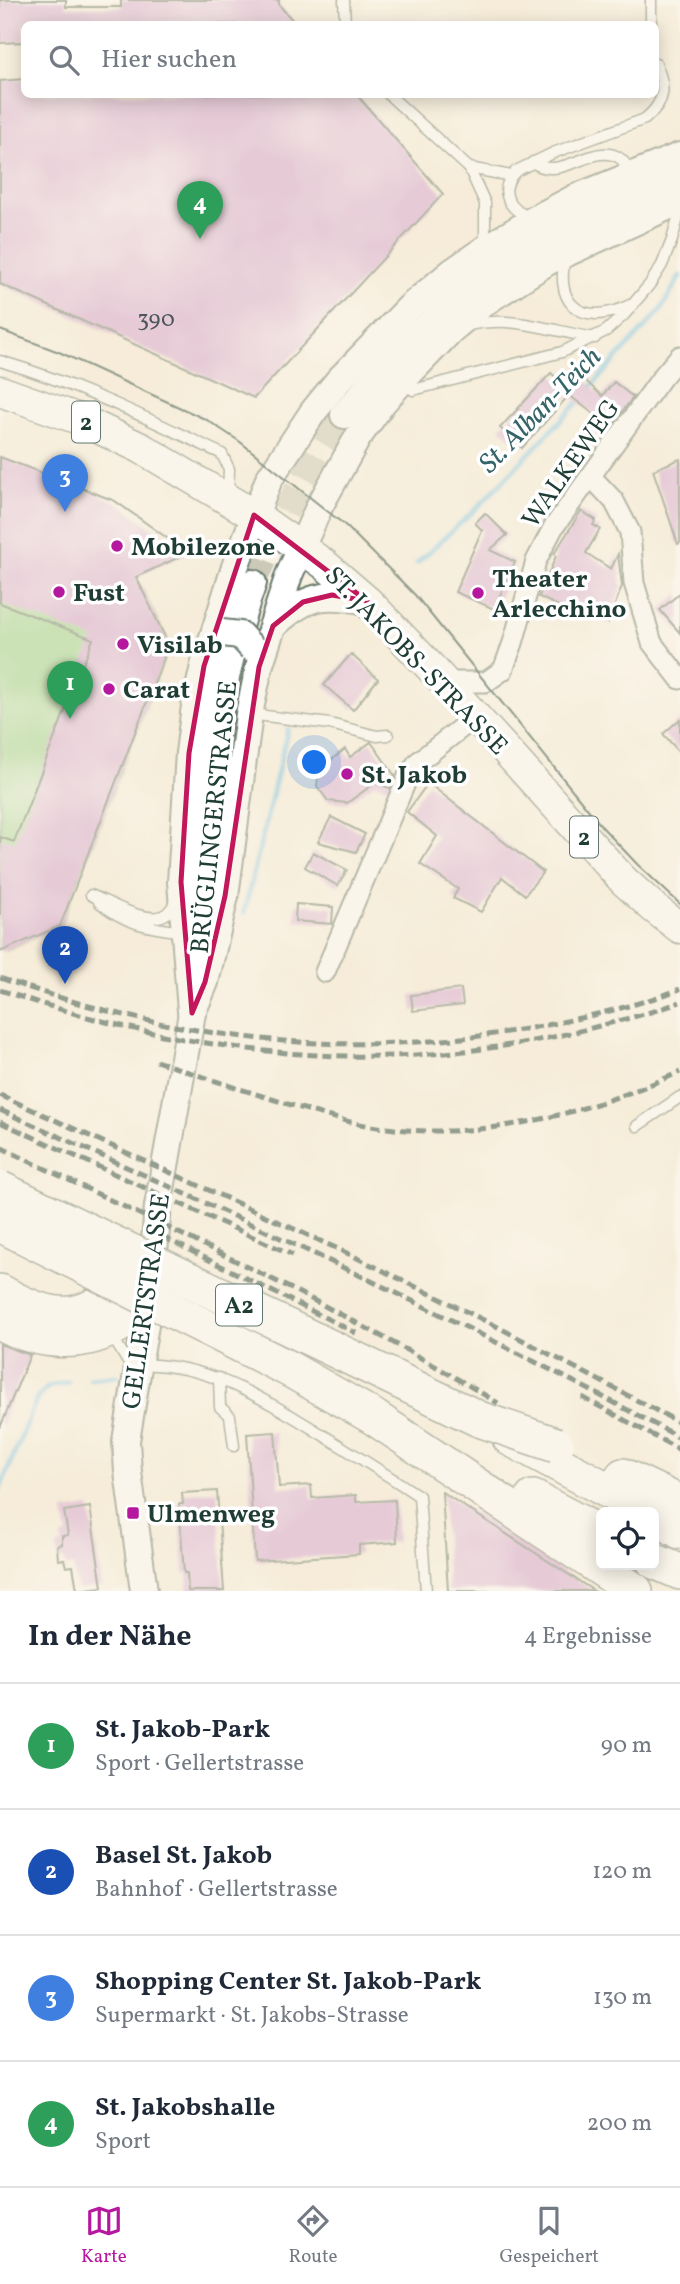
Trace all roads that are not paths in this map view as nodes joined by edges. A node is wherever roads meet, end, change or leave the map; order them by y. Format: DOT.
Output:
graph roads {
  1 [pos="344,0"];
  2 [pos="651,0"];
  3 [pos="345,21"];
  4 [pos="652,21"];
  5 [pos="659,71"];
  6 [pos="392,98"];
  7 [pos="680,156"];
  8 [pos="533,162"];
  9 [pos="469,168"];
  10 [pos="511,176"];
  11 [pos="680,177"];
  12 [pos="642,189"];
  13 [pos="680,201"];
  14 [pos="680,211"];
  15 [pos="536,219"];
  16 [pos="485,249"];
  17 [pos="566,253"];
  18 [pos="634,303"];
  19 [pos="451,330"];
  20 [pos="595,338"];
  21 [pos="680,356"];
  22 [pos="0,361"];
  23 [pos="413,390"];
  24 [pos="0,391"];
  25 [pos="344,415"];
  26 [pos="589,480"];
  27 [pos="228,500"];
  28 [pos="254,515"];
  29 [pos="300,546"];
  30 [pos="253,583"];
  31 [pos="367,601"];
  32 [pos="273,625"];
  33 [pos="217,635"];
  34 [pos="256,658"];
  35 [pos="680,679"];
  36 [pos="444,682"];
  37 [pos="249,714"];
  38 [pos="475,718"];
  39 [pos="388,735"];
  40 [pos="181,882"];
  41 [pos="680,928"];
  42 [pos="184,932"];
  43 [pos="325,972"];
  44 [pos="191,1013"];
  45 [pos="680,1097"];
  46 [pos="637,1126"];
  47 [pos="0,1189"];
  48 [pos="0,1226"];
  49 [pos="141,1282"];
  50 [pos="0,1292"];
  51 [pos="0,1322"];
  52 [pos="96,1326"];
  53 [pos="137,1373"];
  54 [pos="219,1378"];
  55 [pos="372,1416"];
  56 [pos="234,1446"];
  57 [pos="550,1452"];
  58 [pos="680,1503"];
  59 [pos="640,1507"];
  60 [pos="659,1518"];
  61 [pos="596,1531"];
  62 [pos="680,1531"];
  63 [pos="659,1563"];
  64 [pos="680,1572"];
  65 [pos="144,1591"];
  66 [pos="426,1591"];
  67 [pos="635,1591"];
  1 -- 3 [label="lane"];
  2 -- 4 [label="lane"];
  5 -- 8 [label="lane"];
  6 -- 9 [label="lane"];
  7 -- 12 [label="main road"];
  8 -- 10 [label="lane"];
  8 -- 12 [label="lane"];
  9 -- 10 [label="lane"];
  9 -- 16 [label="lane"];
  10 -- 15 [label="lane"];
  11 -- 12 [label="main road"];
  12 -- 13 [label="main road"];
  12 -- 15 [label="main road"];
  12 -- 17 [label="main road"];
  12 -- 25 [label="main road"];
  14 -- 18 [label="lane"];
  15 -- 16 [label="main road"];
  16 -- 28 [label="main road"];
  17 -- 18 [label="lane"];
  17 -- 19 [label="main road"];
  18 -- 20 [label="lane"];
  19 -- 20 [label="lane"];
  19 -- 29 [label="main road"];
  20 -- 23 [label="lane"];
  21 -- 26 [label="street, WALKEWEG"];
  22 -- 27 [label="lane"];
  24 -- 27 [label="main road, ST. JAKOBS-STRASSE / 2"];
  26 -- 35 [label="street"];
  26 -- 36 [label="street, WALKEWEG"];
  27 -- 28 [label="main road, ST. JAKOBS-STRASSE / 2"];
  28 -- 29 [label="main road, ST. JAKOBS-STRASSE / 2"];
  28 -- 33 [label="main road, GELLERTSTRASSE"];
  29 -- 31 [label="main road, ST. JAKOBS-STRASSE / 2"];
  29 -- 32 [label="main road, GELLERTSTRASSE"];
  30 -- 44 [label="main road, BRÜGLINGERSTRASSE"];
  31 -- 32 [label="main road"];
  31 -- 36 [label="main road, ST. JAKOBS-STRASSE / 2"];
  32 -- 34 [label="main road, GELLERTSTRASSE"];
  33 -- 34 [label="main road, bridge"];
  33 -- 40 [label="main road, GELLERTSTRASSE"];
  34 -- 37 [label="main road, GELLERTSTRASSE"];
  36 -- 38 [label="main road, ST. JAKOBS-STRASSE / 2"];
  37 -- 39 [label="lane"];
  37 -- 44 [label="main road, GELLERTSTRASSE"];
  38 -- 41 [label="main road, ST. JAKOBS-STRASSE / 2"];
  38 -- 43 [label="street"];
  40 -- 42 [label="main road, GELLERTSTRASSE"];
  40 -- 42 [label="lane"];
  42 -- 44 [label="main road, GELLERTSTRASSE"];
  44 -- 49 [label="main road, GELLERTSTRASSE"];
  45 -- 46 [label="lane"];
  47 -- 57 [label="highway, A2, bridge"];
  48 -- 49 [label="main road"];
  48 -- 55 [label="highway, A2, bridge"];
  49 -- 52 [label="highway"];
  49 -- 53 [label="main road, GELLERTSTRASSE"];
  50 -- 52 [label="highway"];
  51 -- 52 [label="highway"];
  52 -- 53 [label="lane"];
  53 -- 54 [label="lane"];
  53 -- 65 [label="main road, GELLERTSTRASSE"];
  54 -- 56 [label="lane"];
  54 -- 66 [label="lane"];
  55 -- 61 [label="highway"];
  55 -- 67 [label="highway, A2"];
  57 -- 58 [label="highway"];
  57 -- 59 [label="highway"];
  60 -- 62 [label="highway"];
  63 -- 64 [label="highway"];
}
